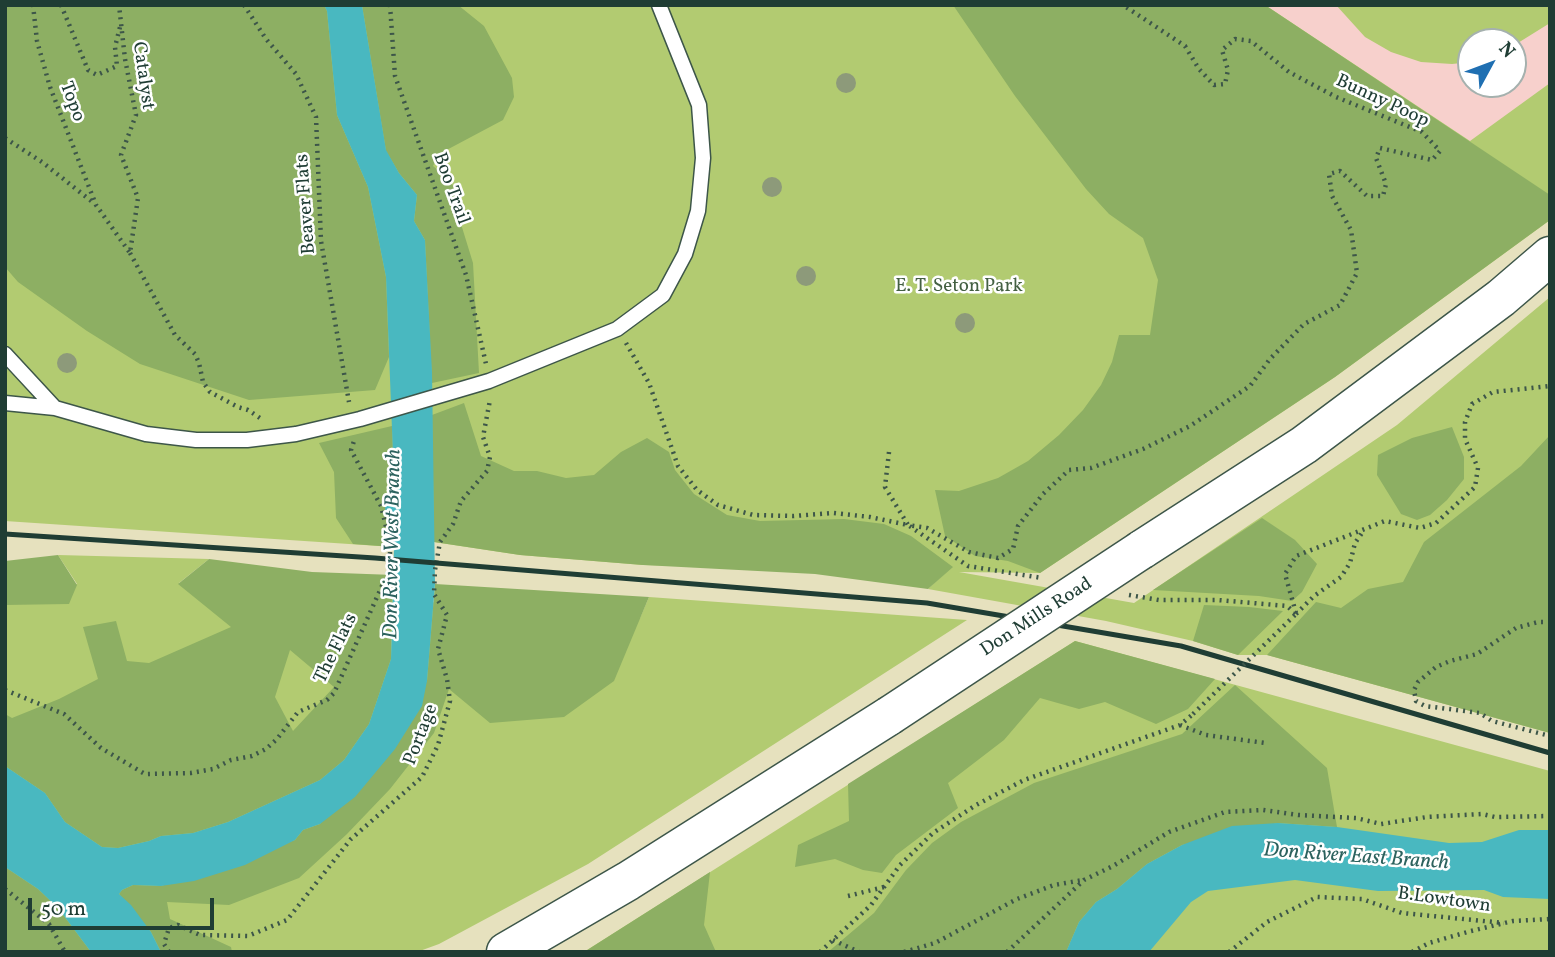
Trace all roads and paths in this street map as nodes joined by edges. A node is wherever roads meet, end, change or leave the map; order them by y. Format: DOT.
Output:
graph roads {
  1 [pos="33,5"];
  2 [pos="61,5"];
  3 [pos="119,5"];
  4 [pos="244,5"];
  5 [pos="390,5"];
  6 [pos="659,5"];
  7 [pos="1124,5"];
  8 [pos="121,20"];
  9 [pos="5,138"];
  10 [pos="96,205"];
  11 [pos="130,253"];
  12 [pos="1550,256"];
  13 [pos="617,329"];
  14 [pos="5,354"];
  15 [pos="489,381"];
  16 [pos="1550,386"];
  17 [pos="5,403"];
  18 [pos="55,408"];
  19 [pos="356,420"];
  20 [pos="271,437"];
  21 [pos="889,452"];
  22 [pos="908,525"];
  23 [pos="1365,529"];
  24 [pos="1047,579"];
  25 [pos="1128,595"];
  26 [pos="1296,614"];
  27 [pos="1550,622"];
  28 [pos="5,690"];
  29 [pos="1180,725"];
  30 [pos="1550,736"];
  31 [pos="1265,743"];
  32 [pos="1550,816"];
  33 [pos="1084,880"];
  34 [pos="885,887"];
  35 [pos="5,889"];
  36 [pos="848,896"];
  37 [pos="1550,919"];
  38 [pos="1504,923"];
  39 [pos="833,940"];
  40 [pos="65,952"];
  41 [pos="169,952"];
  42 [pos="506,952"];
  43 [pos="820,952"];
  44 [pos="859,952"];
  45 [pos="904,952"];
  46 [pos="1007,952"];
  47 [pos="1229,952"];
  48 [pos="1412,952"];
  1 -- 10 [label="path, Topo"];
  2 -- 8 [label="path, Topo"];
  3 -- 8 [label="path, Catalyst"];
  4 -- 19 [label="path, Beaver Flats"];
  5 -- 15 [label="path, Boo Trail"];
  6 -- 13 [label="lane"];
  7 -- 22 [label="path, Bunny Poop"];
  8 -- 11 [label="path, Catalyst"];
  9 -- 10 [label="path"];
  10 -- 11 [label="path"];
  11 -- 20 [label="path"];
  12 -- 42 [label="main road, Don Mills Road, bridge"];
  13 -- 15 [label="lane"];
  13 -- 22 [label="path"];
  14 -- 18 [label="lane"];
  15 -- 19 [label="lane"];
  15 -- 41 [label="path, Portage"];
  16 -- 23 [label="path"];
  17 -- 18 [label="lane"];
  18 -- 20 [label="lane"];
  19 -- 20 [label="lane"];
  19 -- 28 [label="path, The Flats"];
  21 -- 22 [label="path"];
  22 -- 24 [label="path"];
  23 -- 26 [label="path"];
  23 -- 26 [label="path"];
  25 -- 26 [label="path"];
  26 -- 29 [label="path, bridge"];
  27 -- 30 [label="path"];
  29 -- 31 [label="path"];
  29 -- 34 [label="path"];
  32 -- 33 [label="path"];
  33 -- 45 [label="path"];
  33 -- 46 [label="path"];
  34 -- 36 [label="path"];
  34 -- 39 [label="path"];
  35 -- 40 [label="path"];
  37 -- 38 [label="path"];
  38 -- 47 [label="path, B.Lowtown"];
  38 -- 48 [label="path"];
  39 -- 43 [label="path"];
  39 -- 44 [label="path"];
}
